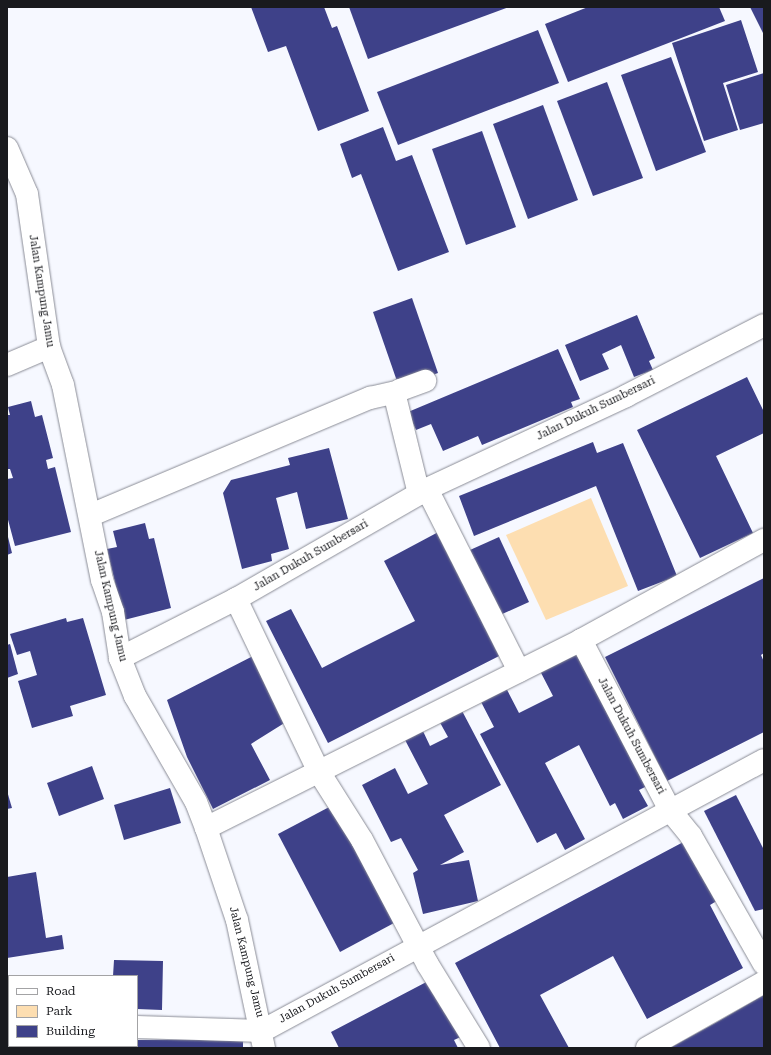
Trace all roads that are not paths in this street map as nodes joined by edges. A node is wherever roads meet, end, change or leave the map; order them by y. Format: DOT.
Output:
graph roads {
  1 [pos="7,148"];
  2 [pos="764,326"];
  3 [pos="48,347"];
  4 [pos="7,365"];
  5 [pos="425,381"];
  6 [pos="384,395"];
  7 [pos="423,491"];
  8 [pos="91,515"];
  9 [pos="764,540"];
  10 [pos="236,599"];
  11 [pos="580,640"];
  12 [pos="120,658"];
  13 [pos="519,671"];
  14 [pos="764,760"];
  15 [pos="319,772"];
  16 [pos="670,810"];
  17 [pos="206,828"];
  18 [pos="417,945"];
  19 [pos="764,964"];
  20 [pos="764,982"];
  21 [pos="138,1027"];
  22 [pos="263,1039"];
  23 [pos="479,1048"];
  24 [pos="647,1048"];
  1 -- 3 [label="street, Jalan Kampung Jamu"];
  2 -- 7 [label="street, Jalan Dukuh Sumbersari"];
  3 -- 4 [label="street"];
  3 -- 8 [label="street, Jalan Kampung Jamu"];
  5 -- 6 [label="street"];
  6 -- 7 [label="street"];
  6 -- 8 [label="street"];
  7 -- 10 [label="street, Jalan Dukuh Sumbersari"];
  7 -- 13 [label="street"];
  8 -- 12 [label="street, Jalan Kampung Jamu"];
  9 -- 11 [label="street"];
  10 -- 12 [label="street, Jalan Dukuh Sumbersari"];
  10 -- 15 [label="street"];
  11 -- 13 [label="street"];
  11 -- 16 [label="street, Jalan Dukuh Sumbersari"];
  12 -- 17 [label="street, Jalan Kampung Jamu"];
  13 -- 15 [label="street"];
  14 -- 16 [label="street, Jalan Dukuh Sumbersari"];
  15 -- 17 [label="street"];
  15 -- 18 [label="street"];
  16 -- 18 [label="street, Jalan Dukuh Sumbersari"];
  16 -- 19 [label="street, Jalan Dukuh Sumbersari"];
  17 -- 22 [label="street, Jalan Kampung Jamu"];
  18 -- 22 [label="street, Jalan Dukuh Sumbersari"];
  18 -- 23 [label="street"];
  20 -- 24 [label="street"];
  21 -- 22 [label="street"];
}
